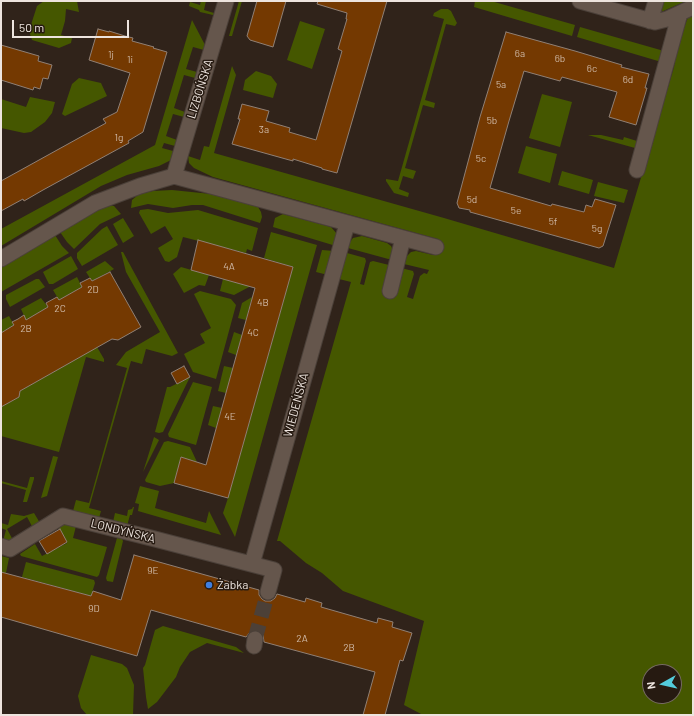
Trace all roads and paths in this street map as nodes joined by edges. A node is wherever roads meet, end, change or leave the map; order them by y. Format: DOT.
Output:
graph roads {
  1 [pos="226,1"];
  2 [pos="580,1"];
  3 [pos="656,1"];
  4 [pos="686,10"];
  5 [pos="650,21"];
  6 [pos="637,170"];
  7 [pos="174,176"];
  8 [pos="347,224"];
  9 [pos="403,238"];
  10 [pos="436,247"];
  11 [pos="1,259"];
  12 [pos="390,291"];
  13 [pos="1,546"];
  14 [pos="252,564"];
  15 [pos="268,592"];
  1 -- 7 [label="street, LIZBOŃSKA"];
  2 -- 5 [label="street"];
  3 -- 5 [label="street"];
  4 -- 5 [label="street"];
  4 -- 6 [label="street"];
  7 -- 8 [label="street"];
  7 -- 11 [label="street"];
  8 -- 9 [label="street"];
  8 -- 14 [label="street, WIEDEŃSKA"];
  9 -- 10 [label="street"];
  9 -- 12 [label="street"];
  13 -- 14 [label="street, LONDYŃSKA"];
  14 -- 15 [label="street"];
}
